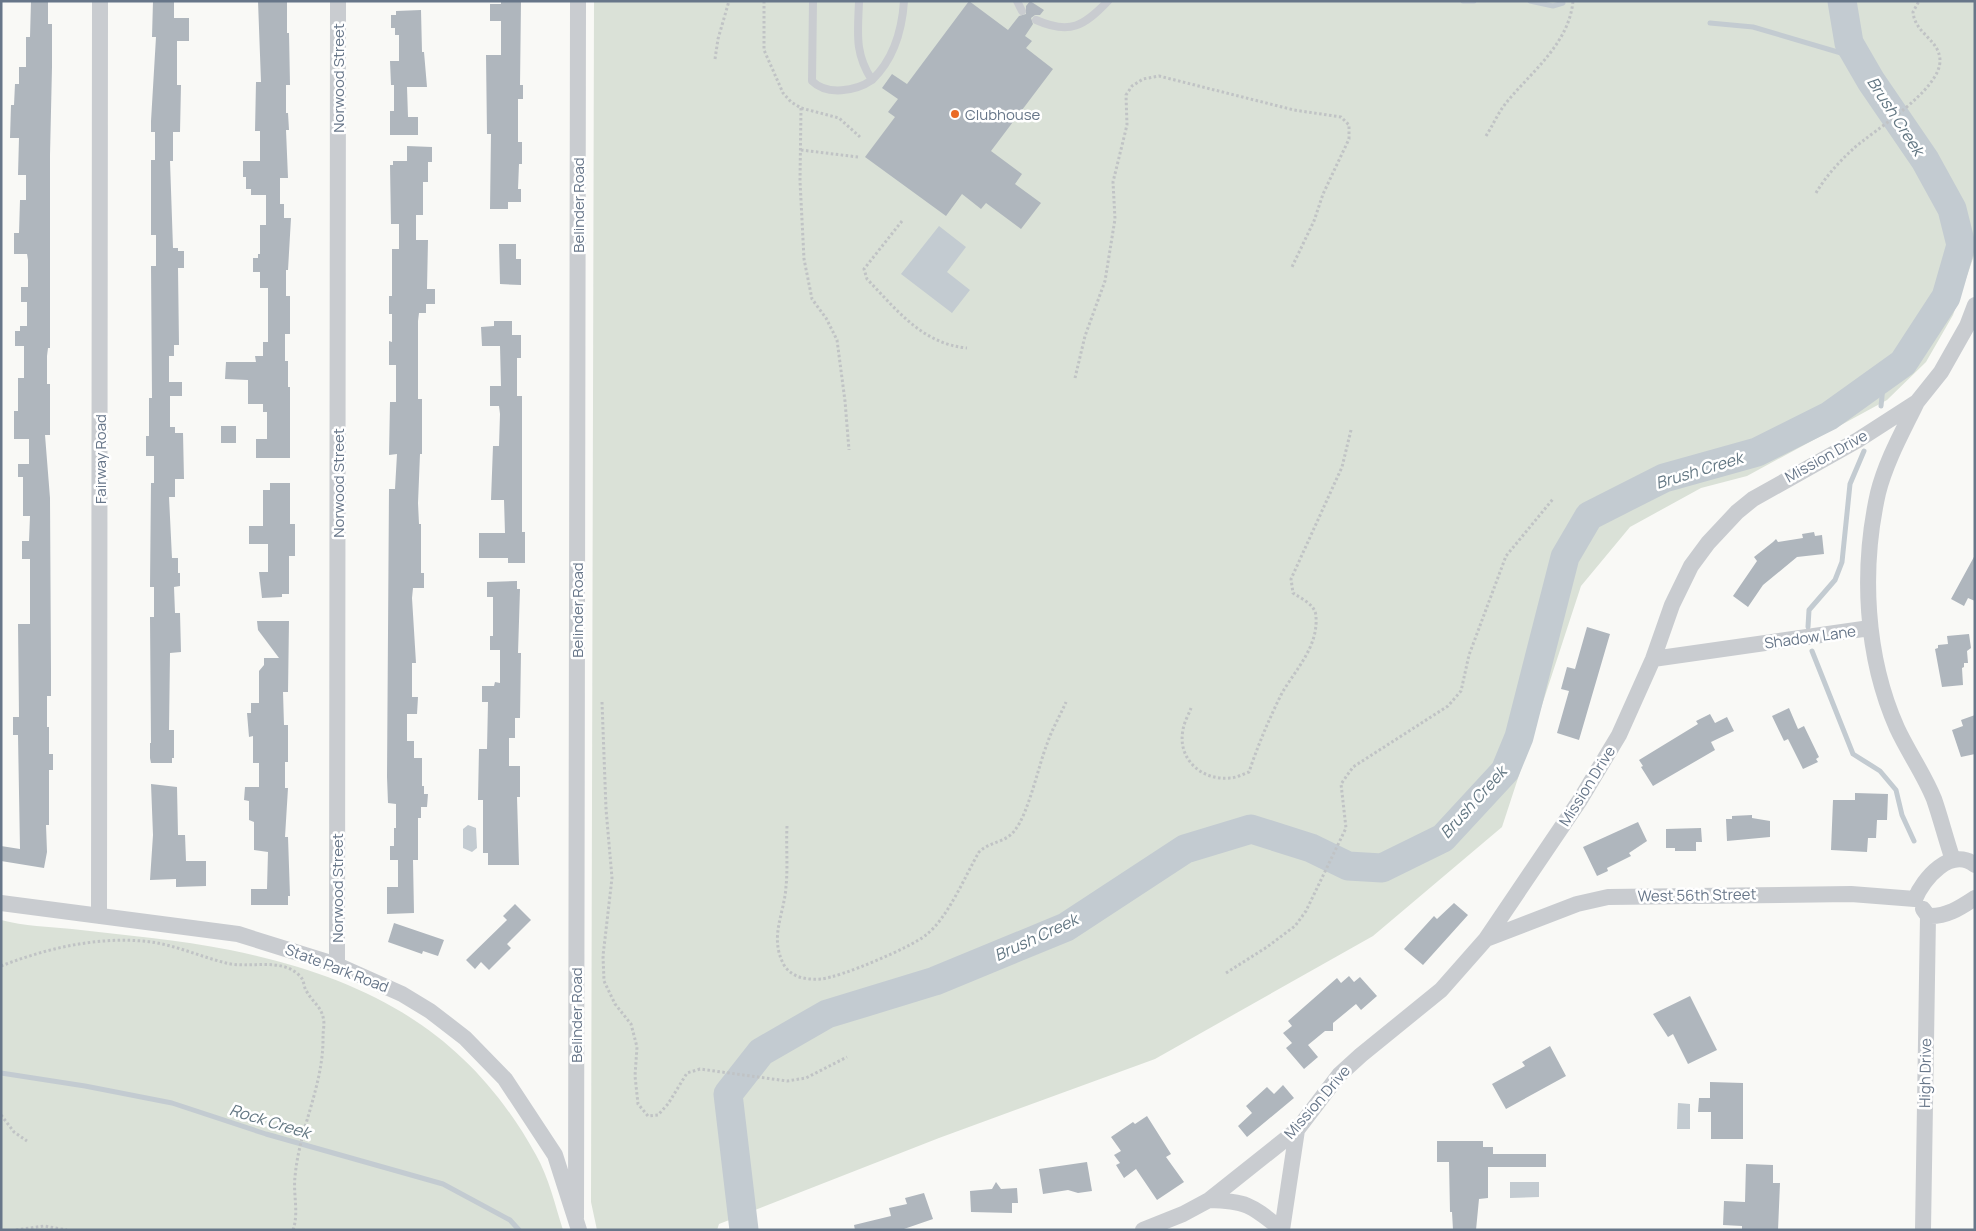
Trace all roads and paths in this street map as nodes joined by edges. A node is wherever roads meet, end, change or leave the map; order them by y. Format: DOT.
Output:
graph roads {
  1 [pos="100,1"];
  2 [pos="338,1"];
  3 [pos="578,1"];
  4 [pos="729,1"];
  5 [pos="764,1"];
  6 [pos="813,1"];
  7 [pos="859,1"];
  8 [pos="904,1"];
  9 [pos="1017,1"];
  10 [pos="1108,1"];
  11 [pos="1573,1"];
  12 [pos="1919,1"];
  13 [pos="1022,11"];
  14 [pos="1036,20"];
  15 [pos="715,59"];
  16 [pos="872,80"];
  17 [pos="801,108"];
  18 [pos="1486,136"];
  19 [pos="860,137"];
  20 [pos="801,150"];
  21 [pos="858,157"];
  22 [pos="1816,193"];
  23 [pos="902,221"];
  24 [pos="1291,269"];
  25 [pos="1975,305"];
  26 [pos="967,348"];
  27 [pos="1075,378"];
  28 [pos="1917,402"];
  29 [pos="1351,430"];
  30 [pos="849,450"];
  31 [pos="1553,500"];
  32 [pos="1870,628"];
  33 [pos="1653,659"];
  34 [pos="602,702"];
  35 [pos="1066,702"];
  36 [pos="1191,708"];
  37 [pos="786,826"];
  38 [pos="1953,860"];
  39 [pos="1974,861"];
  40 [pos="1975,898"];
  41 [pos="1915,899"];
  42 [pos="1,903"];
  43 [pos="99,916"];
  44 [pos="1928,916"];
  45 [pos="1486,939"];
  46 [pos="337,965"];
  47 [pos="1,966"];
  48 [pos="1226,973"];
  49 [pos="847,1057"];
  50 [pos="1,1115"];
  51 [pos="1297,1130"];
  52 [pos="27,1141"];
  53 [pos="1210,1200"];
  54 [pos="577,1224"];
  55 [pos="1282,1229"];
  56 [pos="16,1230"];
  57 [pos="67,1230"];
  58 [pos="293,1230"];
  59 [pos="1142,1230"];
  60 [pos="1923,1230"];
  1 -- 43 [label="street, Fairway Road"];
  2 -- 46 [label="street, Norwood Street"];
  3 -- 54 [label="street, Belinder Road"];
  4 -- 15 [label="path"];
  5 -- 17 [label="path"];
  6 -- 16 [label="lane"];
  7 -- 16 [label="lane"];
  8 -- 16 [label="lane"];
  9 -- 13 [label="lane"];
  10 -- 14 [label="lane"];
  11 -- 18 [label="path"];
  12 -- 22 [label="path"];
  17 -- 19 [label="path"];
  17 -- 20 [label="path"];
  20 -- 21 [label="path"];
  20 -- 30 [label="path"];
  23 -- 26 [label="path"];
  24 -- 27 [label="path"];
  25 -- 28 [label="street, Mission Drive"];
  28 -- 32 [label="street"];
  28 -- 33 [label="street, Mission Drive"];
  29 -- 36 [label="path"];
  31 -- 48 [label="path"];
  32 -- 33 [label="street, Shadow Lane"];
  32 -- 38 [label="street, Shadow Lane"];
  33 -- 45 [label="street, Mission Drive"];
  34 -- 49 [label="path"];
  35 -- 37 [label="path"];
  38 -- 39 [label="street"];
  38 -- 41 [label="street"];
  40 -- 44 [label="street"];
  41 -- 44 [label="street"];
  41 -- 45 [label="street, West 56th Street"];
  42 -- 43 [label="street, State Park Road"];
  43 -- 46 [label="street, State Park Road"];
  44 -- 60 [label="street, High Drive"];
  45 -- 51 [label="street, Mission Drive"];
  46 -- 54 [label="street, State Park Road"];
  47 -- 58 [label="path"];
  50 -- 52 [label="path"];
  51 -- 53 [label="street, Mission Drive"];
  51 -- 55 [label="street"];
  53 -- 55 [label="street"];
  53 -- 59 [label="street, Mission Drive"];
  56 -- 57 [label="path"];
}
